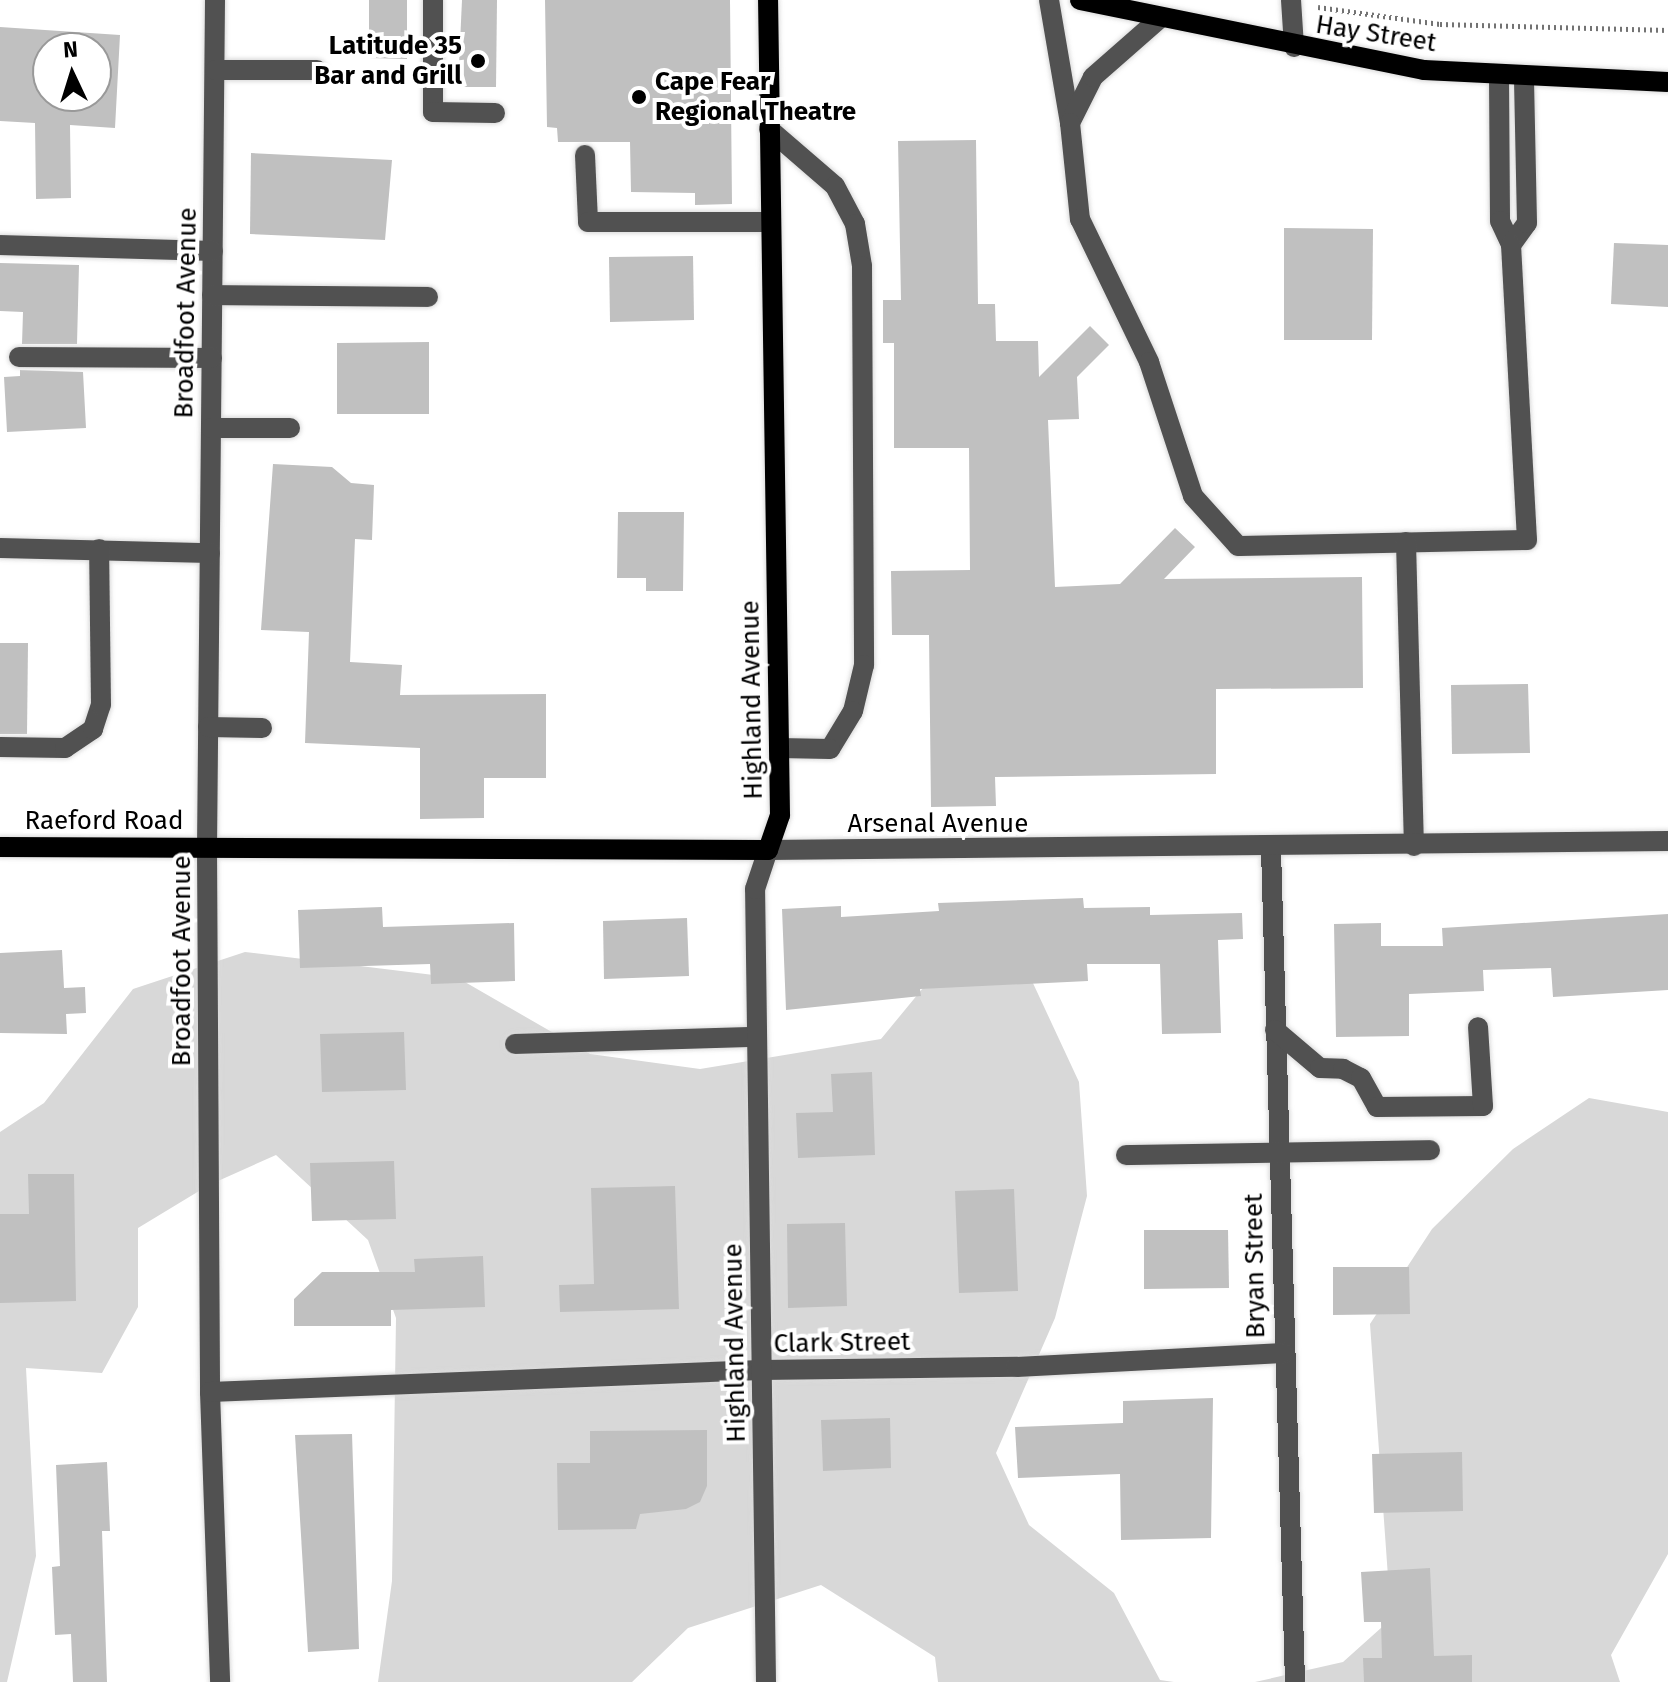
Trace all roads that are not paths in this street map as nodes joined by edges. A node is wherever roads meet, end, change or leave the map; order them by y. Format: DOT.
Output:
graph roads {
  1 [pos="215,0"];
  2 [pos="433,0"];
  3 [pos="768,0"];
  4 [pos="1049,0"];
  5 [pos="1080,0"];
  6 [pos="1292,2"];
  7 [pos="1159,19"];
  8 [pos="1294,47"];
  9 [pos="215,70"];
  10 [pos="317,70"];
  11 [pos="1499,76"];
  12 [pos="1524,78"];
  13 [pos="1668,82"];
  14 [pos="495,113"];
  15 [pos="1070,123"];
  16 [pos="769,129"];
  17 [pos="585,155"];
  18 [pos="770,222"];
  19 [pos="0,245"];
  20 [pos="1511,245"];
  21 [pos="213,251"];
  22 [pos="212,295"];
  23 [pos="428,297"];
  24 [pos="19,357"];
  25 [pos="212,358"];
  26 [pos="211,428"];
  27 [pos="290,428"];
  28 [pos="1406,542"];
  29 [pos="0,548"];
  30 [pos="99,549"];
  31 [pos="210,553"];
  32 [pos="208,727"];
  33 [pos="262,728"];
  34 [pos="0,747"];
  35 [pos="779,748"];
  36 [pos="1668,841"];
  37 [pos="1414,846"];
  38 [pos="0,847"];
  39 [pos="207,847"];
  40 [pos="1271,849"];
  41 [pos="768,850"];
  42 [pos="1478,1027"];
  43 [pos="1275,1030"];
  44 [pos="756,1037"];
  45 [pos="515,1044"];
  46 [pos="1430,1150"];
  47 [pos="1278,1152"];
  48 [pos="1126,1155"];
  49 [pos="1283,1353"];
  50 [pos="761,1370"];
  51 [pos="210,1392"];
  52 [pos="220,1682"];
  53 [pos="766,1682"];
  54 [pos="1295,1682"];
  1 -- 9 [label="street, Broadfoot Avenue"];
  2 -- 14 [label="street"];
  3 -- 16 [label="main road, Highland Avenue"];
  4 -- 15 [label="street"];
  5 -- 7 [label="main road, Hay Street"];
  6 -- 8 [label="street"];
  7 -- 8 [label="main road, Hay Street"];
  7 -- 15 [label="street"];
  8 -- 11 [label="main road, Hay Street"];
  9 -- 10 [label="street"];
  9 -- 21 [label="street, Broadfoot Avenue"];
  11 -- 12 [label="main road, Hay Street"];
  11 -- 20 [label="street"];
  12 -- 13 [label="main road, Hay Street"];
  12 -- 20 [label="street"];
  15 -- 28 [label="street"];
  16 -- 18 [label="main road, Highland Avenue"];
  16 -- 35 [label="street"];
  17 -- 18 [label="street"];
  18 -- 35 [label="main road, Highland Avenue"];
  19 -- 21 [label="street"];
  20 -- 28 [label="street"];
  21 -- 22 [label="street, Broadfoot Avenue"];
  22 -- 23 [label="street"];
  22 -- 25 [label="street, Broadfoot Avenue"];
  24 -- 25 [label="street"];
  25 -- 26 [label="street, Broadfoot Avenue"];
  26 -- 27 [label="street"];
  26 -- 31 [label="street, Broadfoot Avenue"];
  28 -- 37 [label="street"];
  29 -- 30 [label="street"];
  30 -- 31 [label="street"];
  30 -- 34 [label="street"];
  31 -- 32 [label="street, Broadfoot Avenue"];
  32 -- 33 [label="street"];
  32 -- 39 [label="street, Broadfoot Avenue"];
  35 -- 41 [label="main road, Highland Avenue"];
  36 -- 37 [label="street, Arsenal Avenue"];
  37 -- 40 [label="street, Arsenal Avenue"];
  38 -- 39 [label="main road, Raeford Road"];
  39 -- 41 [label="main road, Arsenal Avenue"];
  39 -- 51 [label="street, Broadfoot Avenue"];
  40 -- 41 [label="street, Arsenal Avenue"];
  40 -- 43 [label="street, Bryan Street"];
  41 -- 44 [label="street, Highland Avenue"];
  42 -- 43 [label="street"];
  43 -- 47 [label="street, Bryan Street"];
  44 -- 45 [label="street"];
  44 -- 50 [label="street, Highland Avenue"];
  46 -- 47 [label="street"];
  47 -- 48 [label="street"];
  47 -- 49 [label="street, Bryan Street"];
  49 -- 50 [label="street, Clark Street"];
  49 -- 54 [label="street, Bryan Street"];
  50 -- 51 [label="street, Clark Street"];
  50 -- 53 [label="street, Highland Avenue"];
  51 -- 52 [label="street, Broadfoot Avenue"];
}
